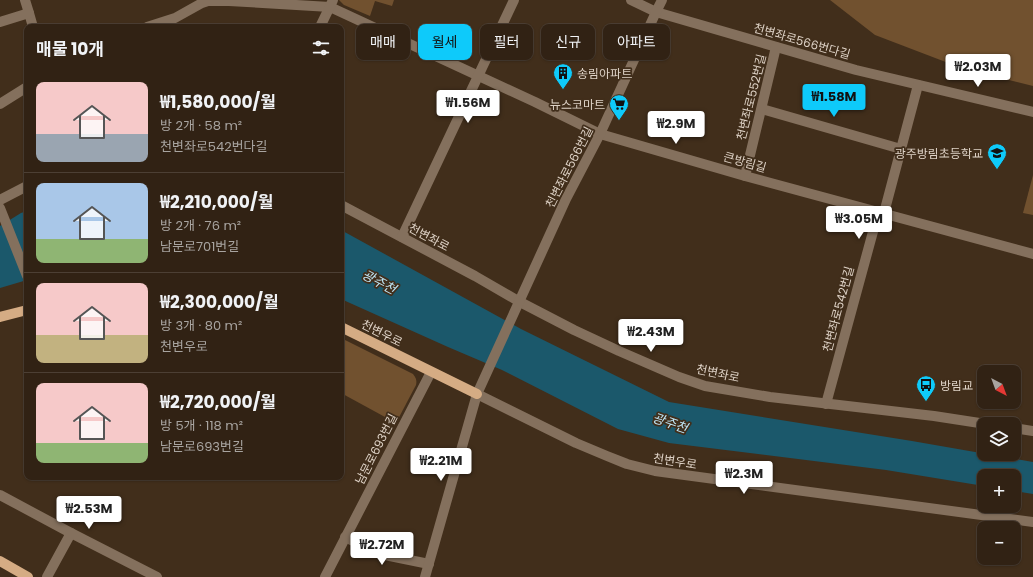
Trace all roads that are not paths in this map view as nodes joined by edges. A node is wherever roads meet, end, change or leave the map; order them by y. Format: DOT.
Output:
graph roads {
  1 [pos="25,0"];
  2 [pos="514,0"];
  3 [pos="631,0"];
  4 [pos="662,0"];
  5 [pos="332,4"];
  6 [pos="656,12"];
  7 [pos="29,13"];
  8 [pos="0,22"];
  9 [pos="32,24"];
  10 [pos="156,24"];
  11 [pos="322,24"];
  12 [pos="776,47"];
  13 [pos="478,75"];
  14 [pos="918,85"];
  15 [pos="24,89"];
  16 [pos="0,104"];
  17 [pos="762,109"];
  18 [pos="1033,112"];
  19 [pos="600,134"];
  20 [pos="901,149"];
  21 [pos="745,176"];
  22 [pos="24,188"];
  23 [pos="0,200"];
  24 [pos="344,207"];
  25 [pos="0,208"];
  26 [pos="884,213"];
  27 [pos="402,237"];
  28 [pos="1033,254"];
  29 [pos="24,268"];
  30 [pos="520,302"];
  31 [pos="24,311"];
  32 [pos="0,317"];
  33 [pos="344,328"];
  34 [pos="431,372"];
  35 [pos="477,394"];
  36 [pos="826,404"];
  37 [pos="977,423"];
  38 [pos="1021,429"];
  39 [pos="1033,431"];
  40 [pos="0,495"];
  41 [pos="1033,522"];
  42 [pos="71,533"];
  43 [pos="345,538"];
  44 [pos="0,561"];
  45 [pos="429,564"];
  46 [pos="28,577"];
  47 [pos="47,577"];
  48 [pos="157,577"];
  49 [pos="325,577"];
  50 [pos="425,577"];
  1 -- 7 [label="street"];
  2 -- 13 [label="street"];
  3 -- 6 [label="street, 천변좌로566번다길"];
  4 -- 6 [label="street, 천변좌로566번길"];
  5 -- 10 [label="street"];
  5 -- 11 [label="street"];
  5 -- 13 [label="street, 큰방림길"];
  6 -- 12 [label="street, 천변좌로566번다길"];
  6 -- 19 [label="street, 천변좌로566번길"];
  7 -- 8 [label="street"];
  7 -- 9 [label="street"];
  12 -- 14 [label="street, 천변좌로566번다길"];
  12 -- 17 [label="street, 천변좌로552번길"];
  13 -- 19 [label="street, 큰방림길"];
  13 -- 27 [label="street"];
  14 -- 18 [label="street, 천변좌로566번다길"];
  14 -- 20 [label="street, 천변좌로542번길"];
  15 -- 16 [label="street"];
  17 -- 20 [label="street"];
  17 -- 21 [label="street, 천변좌로552번길"];
  19 -- 21 [label="street, 큰방림길"];
  19 -- 30 [label="street, 천변좌로566번길"];
  20 -- 26 [label="street, 천변좌로542번길"];
  21 -- 26 [label="street, 큰방림길"];
  22 -- 23 [label="street"];
  24 -- 27 [label="street, 천변좌로"];
  25 -- 29 [label="street"];
  26 -- 28 [label="street, 큰방림길"];
  26 -- 36 [label="street, 천변좌로542번길"];
  27 -- 30 [label="street, 천변좌로"];
  30 -- 35 [label="street, 천변좌로566번길"];
  30 -- 36 [label="street, 천변좌로"];
  31 -- 32 [label="main road"];
  33 -- 34 [label="main road, 천변우로"];
  34 -- 35 [label="main road, 천변우로"];
  34 -- 43 [label="street, 남문로693번길"];
  35 -- 41 [label="street, 천변우로"];
  35 -- 45 [label="street, 천변좌로566번길"];
  36 -- 37 [label="street, 천변좌로"];
  38 -- 39 [label="street"];
  40 -- 42 [label="street"];
  42 -- 47 [label="street"];
  42 -- 48 [label="street"];
  43 -- 45 [label="street"];
  43 -- 49 [label="street, 남문로693번길"];
  44 -- 46 [label="main road"];
  45 -- 50 [label="street, 천변좌로566번길"];
}
